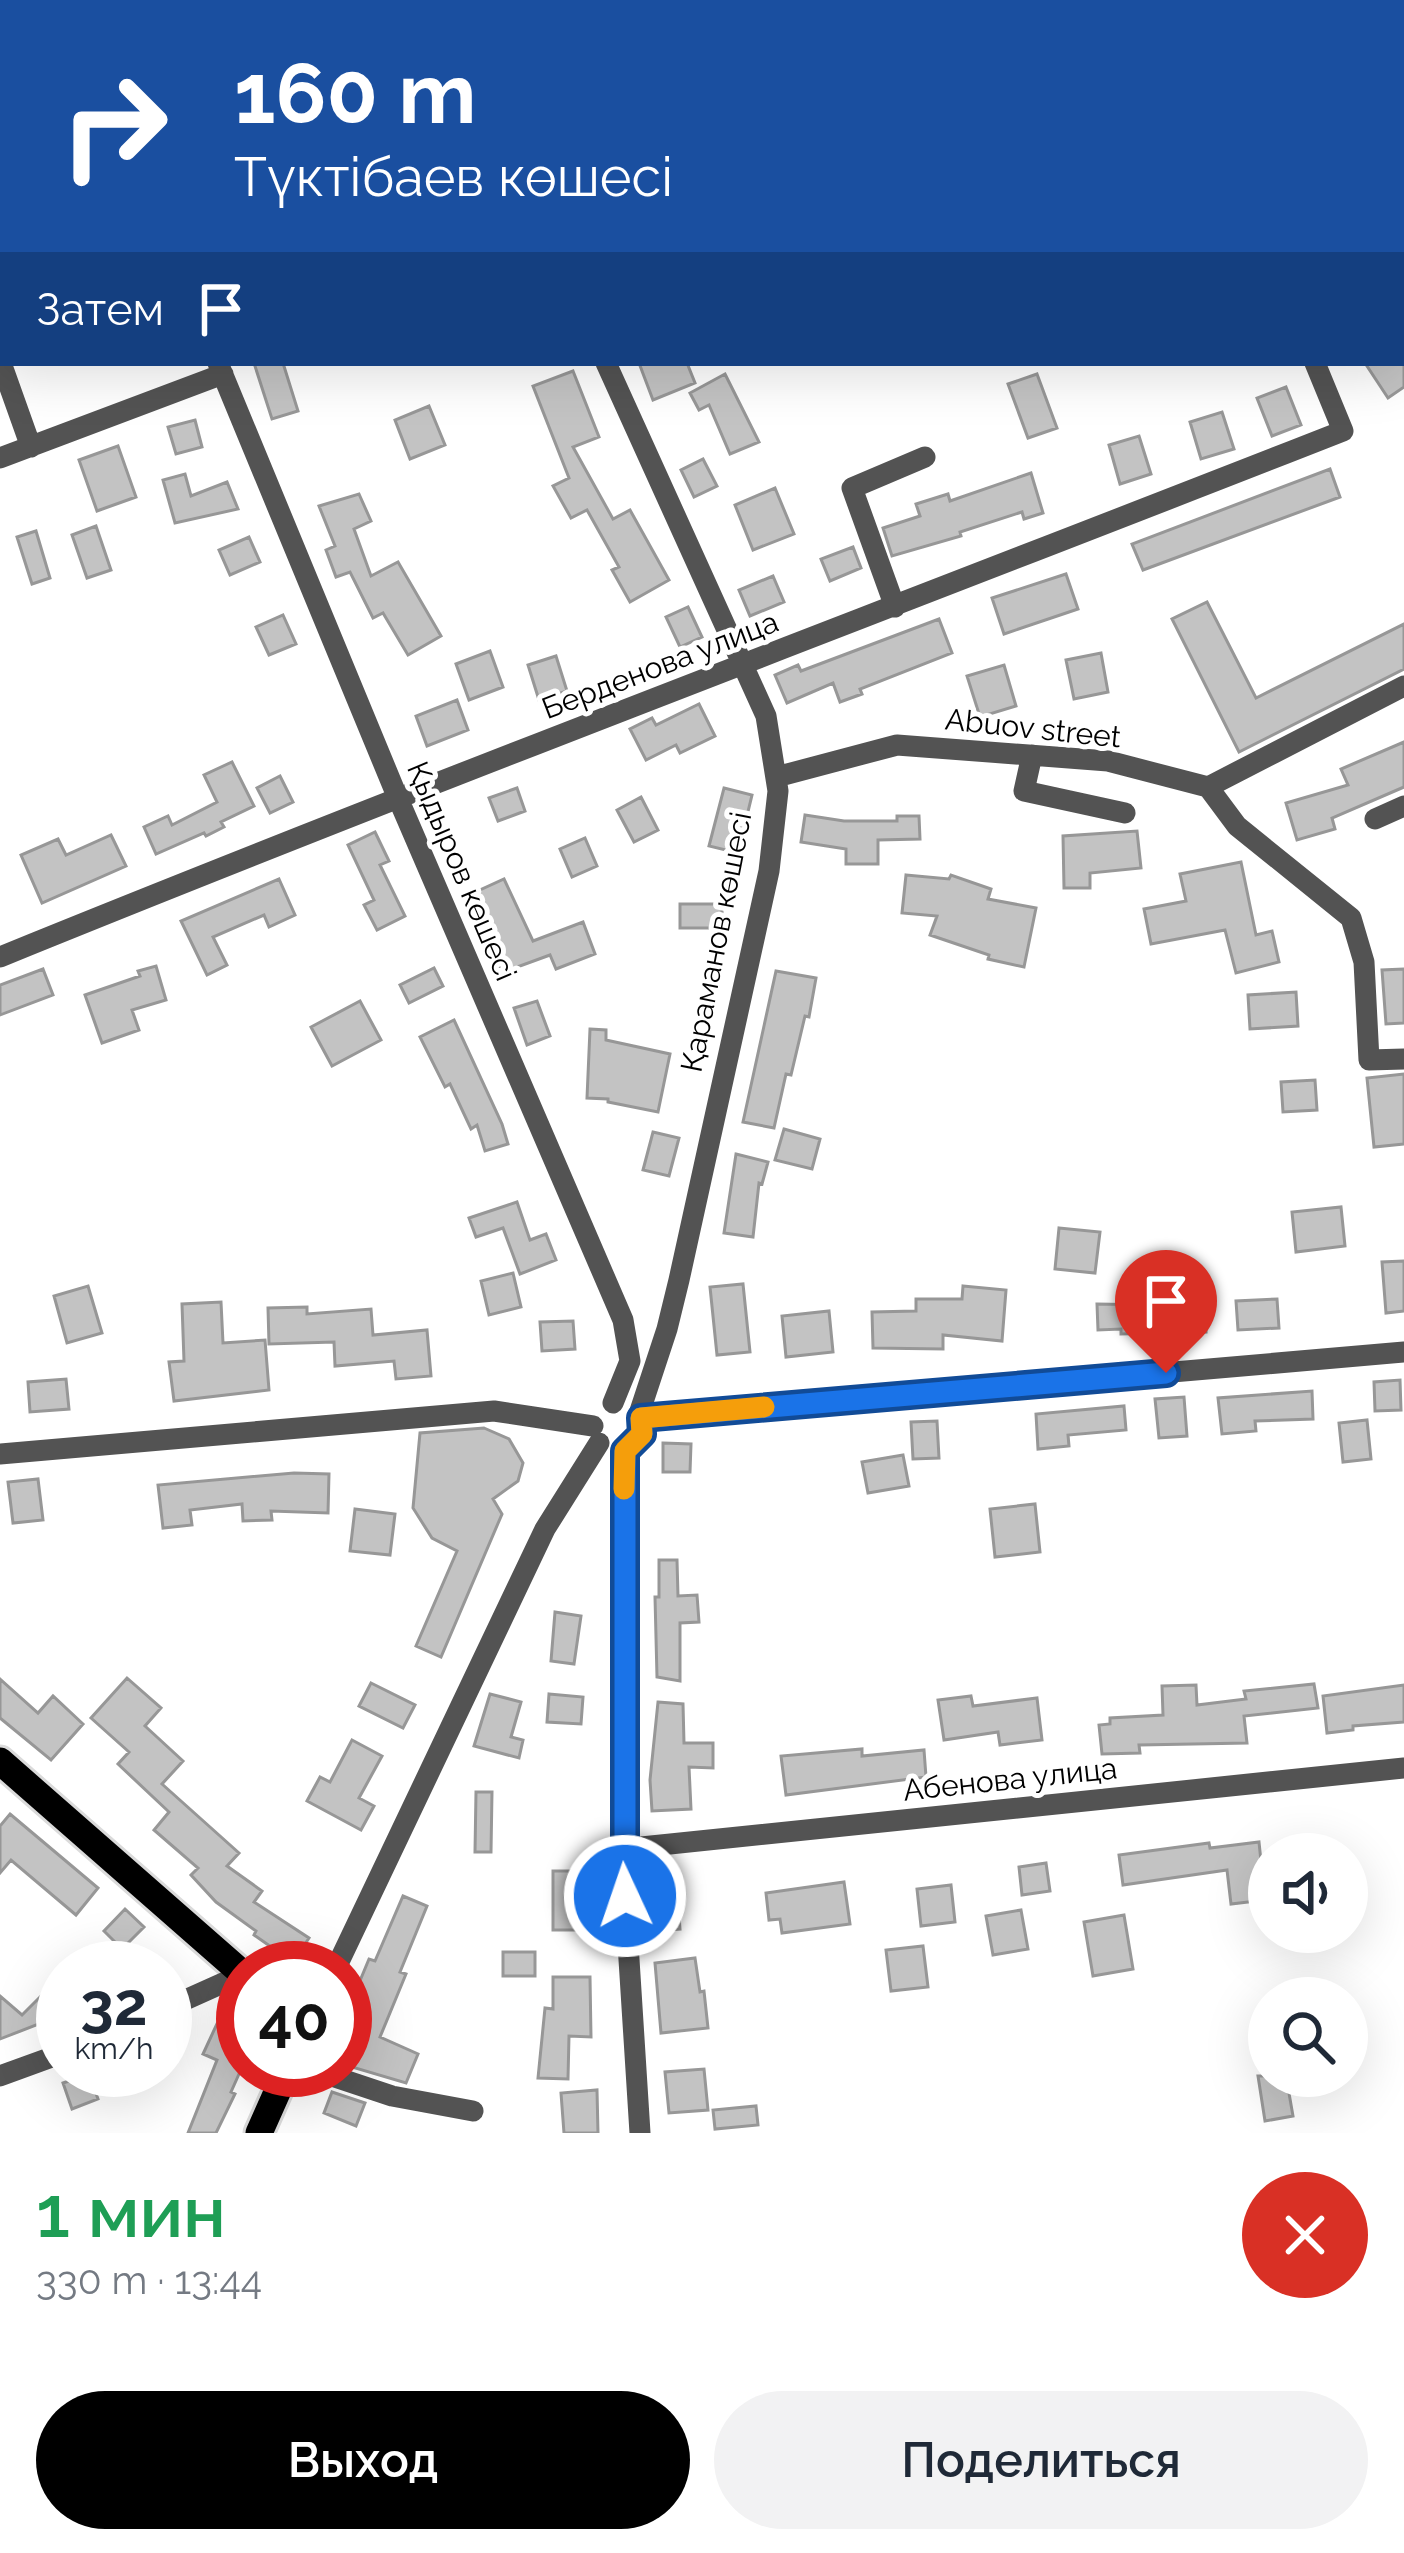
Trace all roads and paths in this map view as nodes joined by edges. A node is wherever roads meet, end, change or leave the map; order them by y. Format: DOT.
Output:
graph roads {
  1 [pos="2,366"];
  2 [pos="607,366"];
  3 [pos="1317,366"];
  4 [pos="221,369"];
  5 [pos="31,447"];
  6 [pos="925,457"];
  7 [pos="0,458"];
  8 [pos="896,607"];
  9 [pos="744,666"];
  10 [pos="1404,686"];
  11 [pos="1031,755"];
  12 [pos="776,777"];
  13 [pos="1208,788"];
  14 [pos="397,796"];
  15 [pos="1404,806"];
  16 [pos="1125,813"];
  17 [pos="1375,819"];
  18 [pos="0,957"];
  19 [pos="1404,1059"];
  20 [pos="623,1320"];
  21 [pos="668,1329"];
  22 [pos="1404,1352"];
  23 [pos="613,1403"];
  24 [pos="640,1416"];
  25 [pos="596,1434"];
  26 [pos="625,1451"];
  27 [pos="0,1454"];
  28 [pos="0,1761"];
  29 [pos="1404,1768"];
  30 [pos="622,1849"];
  31 [pos="349,1941"];
  32 [pos="216,1950"];
  33 [pos="36,2063"];
  34 [pos="0,2076"];
  35 [pos="372,2089"];
  36 [pos="275,2097"];
  37 [pos="473,2111"];
  38 [pos="259,2133"];
  39 [pos="640,2133"];
  1 -- 5 [label="street"];
  2 -- 9 [label="street, Қараманов көшесі"];
  3 -- 8 [label="street, Берденова улица"];
  4 -- 5 [label="street"];
  4 -- 14 [label="street, Қыдыров көшесі"];
  5 -- 7 [label="street"];
  6 -- 8 [label="street"];
  8 -- 9 [label="street, Берденова улица"];
  9 -- 12 [label="street, Қараманов көшесі"];
  9 -- 14 [label="street, Берденова улица"];
  10 -- 13 [label="street"];
  11 -- 12 [label="street, Abuov street"];
  11 -- 13 [label="street, Abuov street"];
  11 -- 16 [label="street"];
  12 -- 21 [label="street, Қараманов көшесі"];
  13 -- 19 [label="street"];
  14 -- 18 [label="street, Берденова улица"];
  14 -- 20 [label="street, Қыдыров көшесі"];
  15 -- 17 [label="street"];
  20 -- 21 [label="street"];
  20 -- 23 [label="street, Қыдыров көшесі"];
  21 -- 24 [label="street, Қараманов көшесі"];
  22 -- 24 [label="street"];
  23 -- 24 [label="street"];
  23 -- 25 [label="street"];
  24 -- 26 [label="street"];
  25 -- 26 [label="street"];
  25 -- 27 [label="street"];
  25 -- 31 [label="street"];
  26 -- 30 [label="street"];
  28 -- 32 [label="main road"];
  29 -- 30 [label="street, Абенова улица"];
  30 -- 39 [label="street"];
  33 -- 34 [label="street"];
  35 -- 37 [label="street"];
  36 -- 38 [label="main road"];
}
